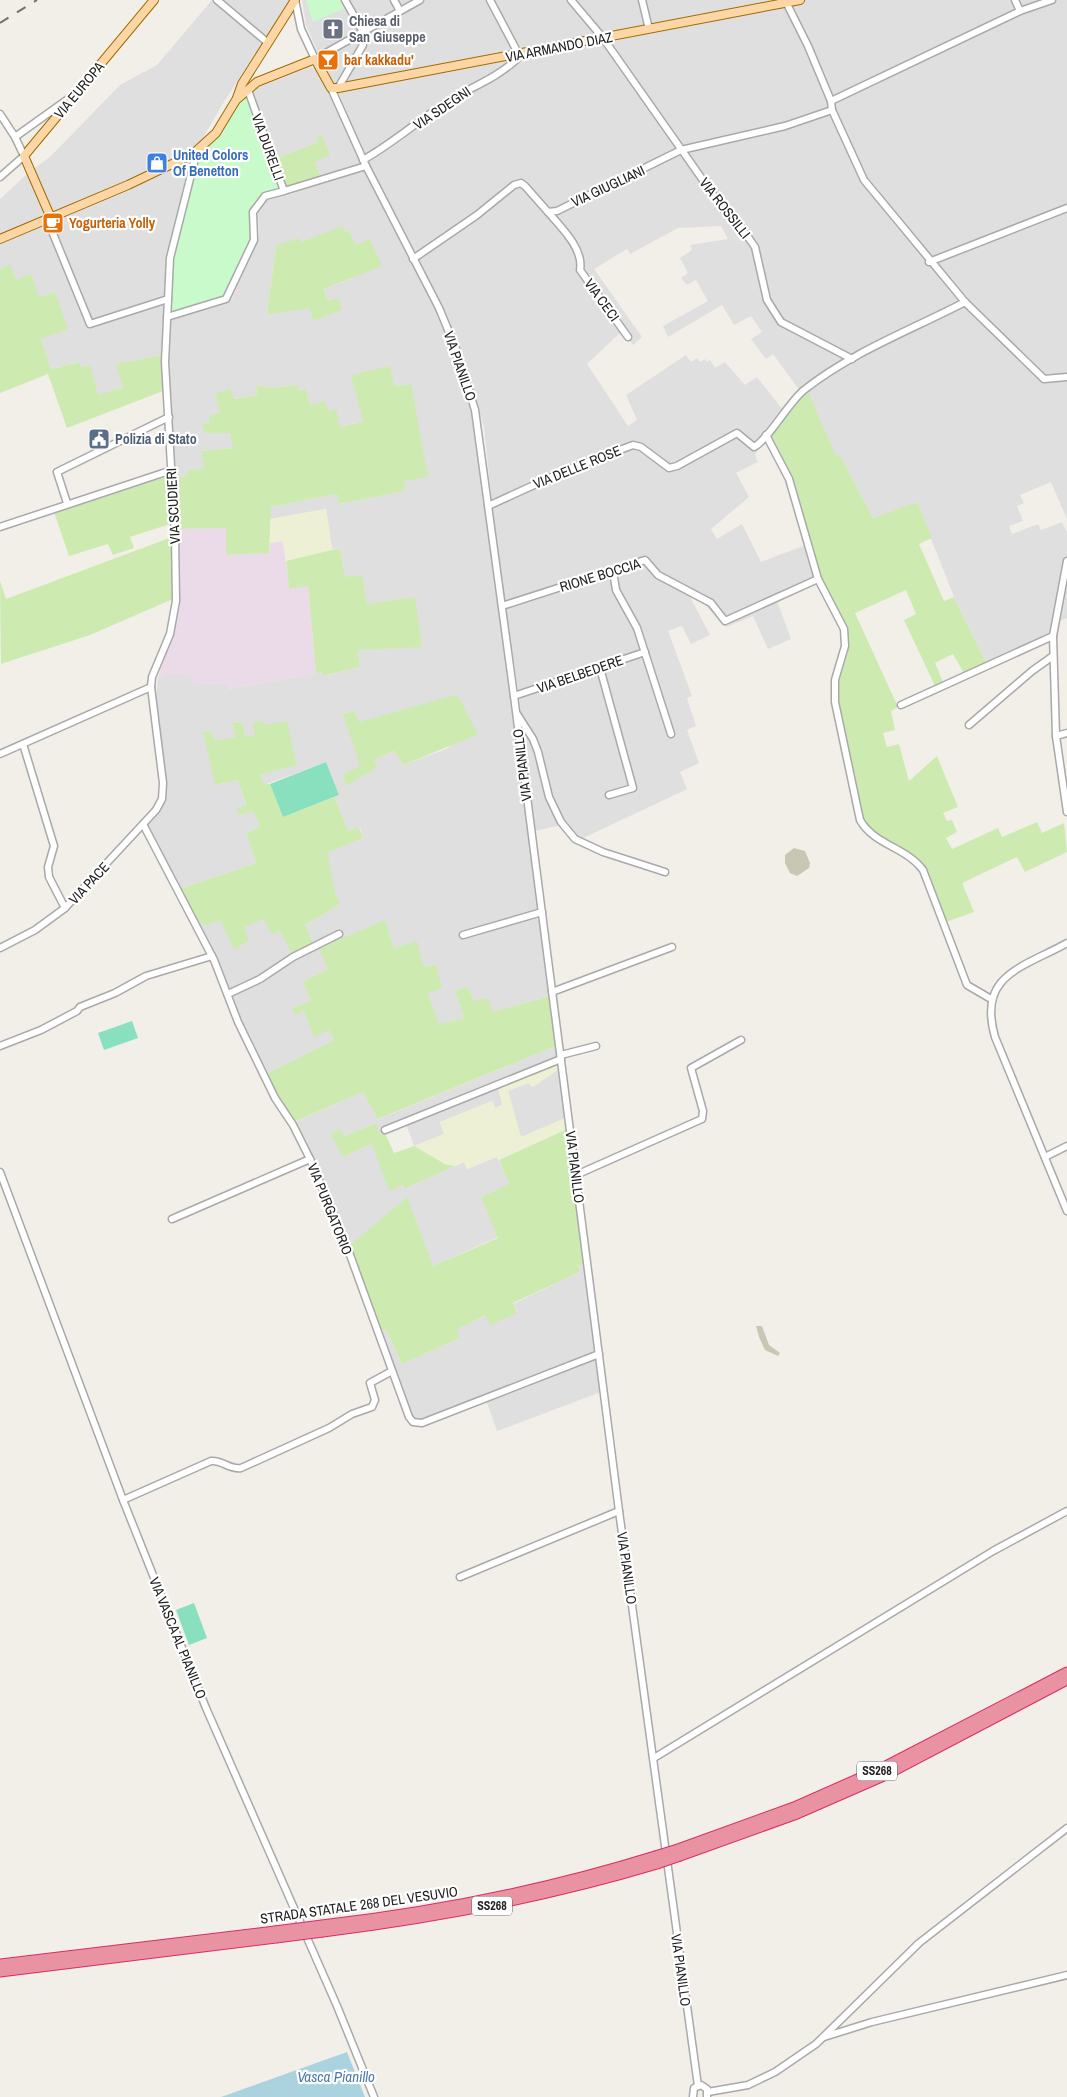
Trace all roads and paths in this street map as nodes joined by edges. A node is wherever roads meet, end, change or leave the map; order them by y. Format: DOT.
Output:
graph roads {
  1 [pos="154,0"];
  2 [pos="217,0"];
  3 [pos="295,0"];
  4 [pos="345,0"];
  5 [pos="394,0"];
  6 [pos="420,0"];
  7 [pos="490,0"];
  8 [pos="571,0"];
  9 [pos="642,0"];
  10 [pos="800,0"];
  11 [pos="1015,0"];
  12 [pos="1052,0"];
  13 [pos="785,1"];
  14 [pos="400,11"];
  15 [pos="1020,11"];
  16 [pos="649,29"];
  17 [pos="361,33"];
  18 [pos="602,38"];
  19 [pos="268,43"];
  20 [pos="519,55"];
  21 [pos="315,59"];
  22 [pos="335,88"];
  23 [pos="248,90"];
  24 [pos="76,93"];
  25 [pos="236,100"];
  26 [pos="831,101"];
  27 [pos="832,110"];
  28 [pos="0,114"];
  29 [pos="15,137"];
  30 [pos="681,150"];
  31 [pos="195,153"];
  32 [pos="24,156"];
  33 [pos="365,163"];
  34 [pos="0,177"];
  35 [pos="284,191"];
  36 [pos="1067,208"];
  37 [pos="548,212"];
  38 [pos="49,218"];
  39 [pos="0,239"];
  40 [pos="413,259"];
  41 [pos="929,262"];
  42 [pos="168,299"];
  43 [pos="965,302"];
  44 [pos="167,317"];
  45 [pos="628,337"];
  46 [pos="852,359"];
  47 [pos="1067,377"];
  48 [pos="169,417"];
  49 [pos="766,435"];
  50 [pos="172,470"];
  51 [pos="67,503"];
  52 [pos="488,506"];
  53 [pos="0,526"];
  54 [pos="1067,561"];
  55 [pos="613,572"];
  56 [pos="818,579"];
  57 [pos="502,606"];
  58 [pos="1053,636"];
  59 [pos="645,652"];
  60 [pos="1053,656"];
  61 [pos="600,668"];
  62 [pos="151,687"];
  63 [pos="514,696"];
  64 [pos="901,705"];
  65 [pos="516,713"];
  66 [pos="969,725"];
  67 [pos="1067,733"];
  68 [pos="671,734"];
  69 [pos="1056,736"];
  70 [pos="23,744"];
  71 [pos="0,754"];
  72 [pos="609,795"];
  73 [pos="162,799"];
  74 [pos="1067,812"];
  75 [pos="144,826"];
  76 [pos="665,872"];
  77 [pos="66,908"];
  78 [pos="542,912"];
  79 [pos="339,934"];
  80 [pos="463,935"];
  81 [pos="1067,943"];
  82 [pos="672,947"];
  83 [pos="0,948"];
  84 [pos="212,956"];
  85 [pos="552,992"];
  86 [pos="228,994"];
  87 [pos="991,999"];
  88 [pos="741,1040"];
  89 [pos="0,1046"];
  90 [pos="596,1046"];
  91 [pos="561,1057"];
  92 [pos="385,1130"];
  93 [pos="1067,1146"];
  94 [pos="1044,1156"];
  95 [pos="310,1159"];
  96 [pos="0,1172"];
  97 [pos="576,1175"];
  98 [pos="1067,1210"];
  99 [pos="172,1219"];
  100 [pos="599,1354"];
  101 [pos="392,1371"];
  102 [pos="123,1500"];
  103 [pos="619,1511"];
  104 [pos="1067,1511"];
  105 [pos="460,1577"];
  106 [pos="1067,1672"];
  107 [pos="1067,1680"];
  108 [pos="654,1758"];
  109 [pos="1067,1828"];
  110 [pos="679,1853"];
  111 [pos="275,1934"];
  112 [pos="0,1964"];
  113 [pos="0,1972"];
  114 [pos="1067,1975"];
  115 [pos="822,2038"];
  116 [pos="698,2086"];
  117 [pos="708,2094"];
  118 [pos="374,2097"];
  119 [pos="693,2097"];
  1 -- 24 [label="main road, VIA EUROPA"];
  2 -- 19 [label="street"];
  3 -- 19 [label="main road"];
  3 -- 21 [label="street"];
  4 -- 17 [label="street"];
  5 -- 14 [label="street"];
  6 -- 14 [label="street"];
  7 -- 20 [label="street"];
  8 -- 18 [label="street, VIA ROSSILLI"];
  9 -- 16 [label="street"];
  10 -- 13 [label="main road, VIA ARMANDO DIAZ"];
  11 -- 15 [label="street"];
  12 -- 15 [label="street"];
  13 -- 16 [label="main road, VIA ARMANDO DIAZ"];
  13 -- 26 [label="street"];
  14 -- 17 [label="street"];
  15 -- 26 [label="street"];
  16 -- 18 [label="main road, VIA ARMANDO DIAZ"];
  17 -- 21 [label="street"];
  17 -- 22 [label="street"];
  18 -- 20 [label="main road, VIA ARMANDO DIAZ"];
  18 -- 30 [label="street, VIA ROSSILLI"];
  19 -- 25 [label="main road"];
  20 -- 22 [label="main road, VIA ARMANDO DIAZ"];
  20 -- 33 [label="street, VIA SDEGNI"];
  21 -- 22 [label="main road"];
  21 -- 23 [label="main road"];
  22 -- 33 [label="street, VIA PIANILLO"];
  23 -- 25 [label="main road"];
  23 -- 35 [label="street, VIA DURELLI"];
  24 -- 29 [label="street"];
  24 -- 32 [label="main road, VIA EUROPA"];
  25 -- 31 [label="main road"];
  26 -- 27 [label="street"];
  27 -- 30 [label="street, VIA GIUGLIANI"];
  27 -- 41 [label="street"];
  28 -- 29 [label="street"];
  29 -- 32 [label="street"];
  30 -- 37 [label="street, VIA GIUGLIANI"];
  30 -- 46 [label="street, VIA ROSSILLI"];
  31 -- 38 [label="main road"];
  31 -- 42 [label="street, VIA SCUDIERI"];
  32 -- 34 [label="street, VIA EUROPA"];
  32 -- 38 [label="main road"];
  33 -- 35 [label="street, VIA SDEGNI"];
  33 -- 40 [label="street, VIA PIANILLO"];
  35 -- 44 [label="street, VIA DURELLI"];
  36 -- 41 [label="street"];
  37 -- 40 [label="street"];
  37 -- 45 [label="street, VIA CECI"];
  38 -- 39 [label="main road"];
  38 -- 42 [label="street"];
  40 -- 52 [label="street, VIA PIANILLO"];
  41 -- 43 [label="street"];
  42 -- 44 [label="street, VIA SCUDIERI"];
  43 -- 46 [label="street, VIA DELLE ROSE"];
  43 -- 47 [label="street"];
  44 -- 48 [label="street, VIA SCUDIERI"];
  46 -- 49 [label="street, VIA DELLE ROSE"];
  48 -- 50 [label="street, VIA SCUDIERI"];
  48 -- 51 [label="street"];
  49 -- 52 [label="street, VIA DELLE ROSE"];
  49 -- 56 [label="street"];
  50 -- 51 [label="street"];
  50 -- 62 [label="street, VIA SCUDIERI"];
  51 -- 53 [label="street"];
  52 -- 57 [label="street, VIA PIANILLO"];
  54 -- 58 [label="street"];
  55 -- 56 [label="street, RIONE BOCCIA"];
  55 -- 57 [label="street, RIONE BOCCIA"];
  55 -- 59 [label="street"];
  56 -- 87 [label="street"];
  57 -- 63 [label="street, VIA PIANILLO"];
  58 -- 60 [label="street"];
  58 -- 64 [label="street"];
  59 -- 61 [label="street, VIA BELBEDERE"];
  59 -- 68 [label="street"];
  60 -- 66 [label="street"];
  60 -- 69 [label="street"];
  61 -- 63 [label="street, VIA BELBEDERE"];
  61 -- 72 [label="street"];
  62 -- 70 [label="street"];
  62 -- 73 [label="street, VIA SCUDIERI"];
  63 -- 65 [label="street, VIA PIANILLO"];
  65 -- 76 [label="street"];
  65 -- 78 [label="street, VIA PIANILLO"];
  67 -- 69 [label="street"];
  69 -- 74 [label="street"];
  70 -- 71 [label="street"];
  70 -- 77 [label="street"];
  73 -- 75 [label="street, VIA PACE"];
  75 -- 77 [label="street, VIA PACE"];
  75 -- 84 [label="street, VIA PURGATORIO"];
  77 -- 83 [label="street, VIA PACE"];
  78 -- 80 [label="street"];
  78 -- 85 [label="street, VIA PIANILLO"];
  79 -- 86 [label="street"];
  81 -- 87 [label="street"];
  82 -- 85 [label="street"];
  84 -- 86 [label="street, VIA PURGATORIO"];
  84 -- 89 [label="street"];
  85 -- 91 [label="street, VIA PIANILLO"];
  86 -- 95 [label="street, VIA PURGATORIO"];
  87 -- 94 [label="street"];
  88 -- 97 [label="street"];
  90 -- 91 [label="street"];
  91 -- 92 [label="street"];
  91 -- 97 [label="street, VIA PIANILLO"];
  93 -- 94 [label="street"];
  94 -- 98 [label="street"];
  95 -- 99 [label="street"];
  95 -- 101 [label="street, VIA PURGATORIO"];
  96 -- 102 [label="street, VIA VASCA AL PIANILLO"];
  97 -- 100 [label="street, VIA PIANILLO"];
  100 -- 101 [label="street, VIA PURGATORIO"];
  100 -- 103 [label="street, VIA PIANILLO"];
  101 -- 102 [label="street"];
  102 -- 118 [label="street, VIA VASCA AL PIANILLO"];
  103 -- 105 [label="street"];
  103 -- 108 [label="street, VIA PIANILLO"];
  104 -- 108 [label="street"];
  106 -- 110 [label="highway, STRADA STATALE 268 DEL VESUVIO / SS268"];
  107 -- 110 [label="highway, STRADA STATALE 268 DEL VESUVIO / SS268"];
  108 -- 116 [label="street, VIA PIANILLO"];
  109 -- 115 [label="street"];
  110 -- 111 [label="highway, STRADA STATALE 268 DEL VESUVIO / SS268, bridge"];
  111 -- 112 [label="highway, STRADA STATALE 268 DEL VESUVIO / SS268"];
  111 -- 113 [label="highway, STRADA STATALE 268 DEL VESUVIO / SS268"];
  114 -- 115 [label="street"];
  115 -- 117 [label="street"];
  116 -- 117 [label="street"];
  116 -- 119 [label="street"];
}
